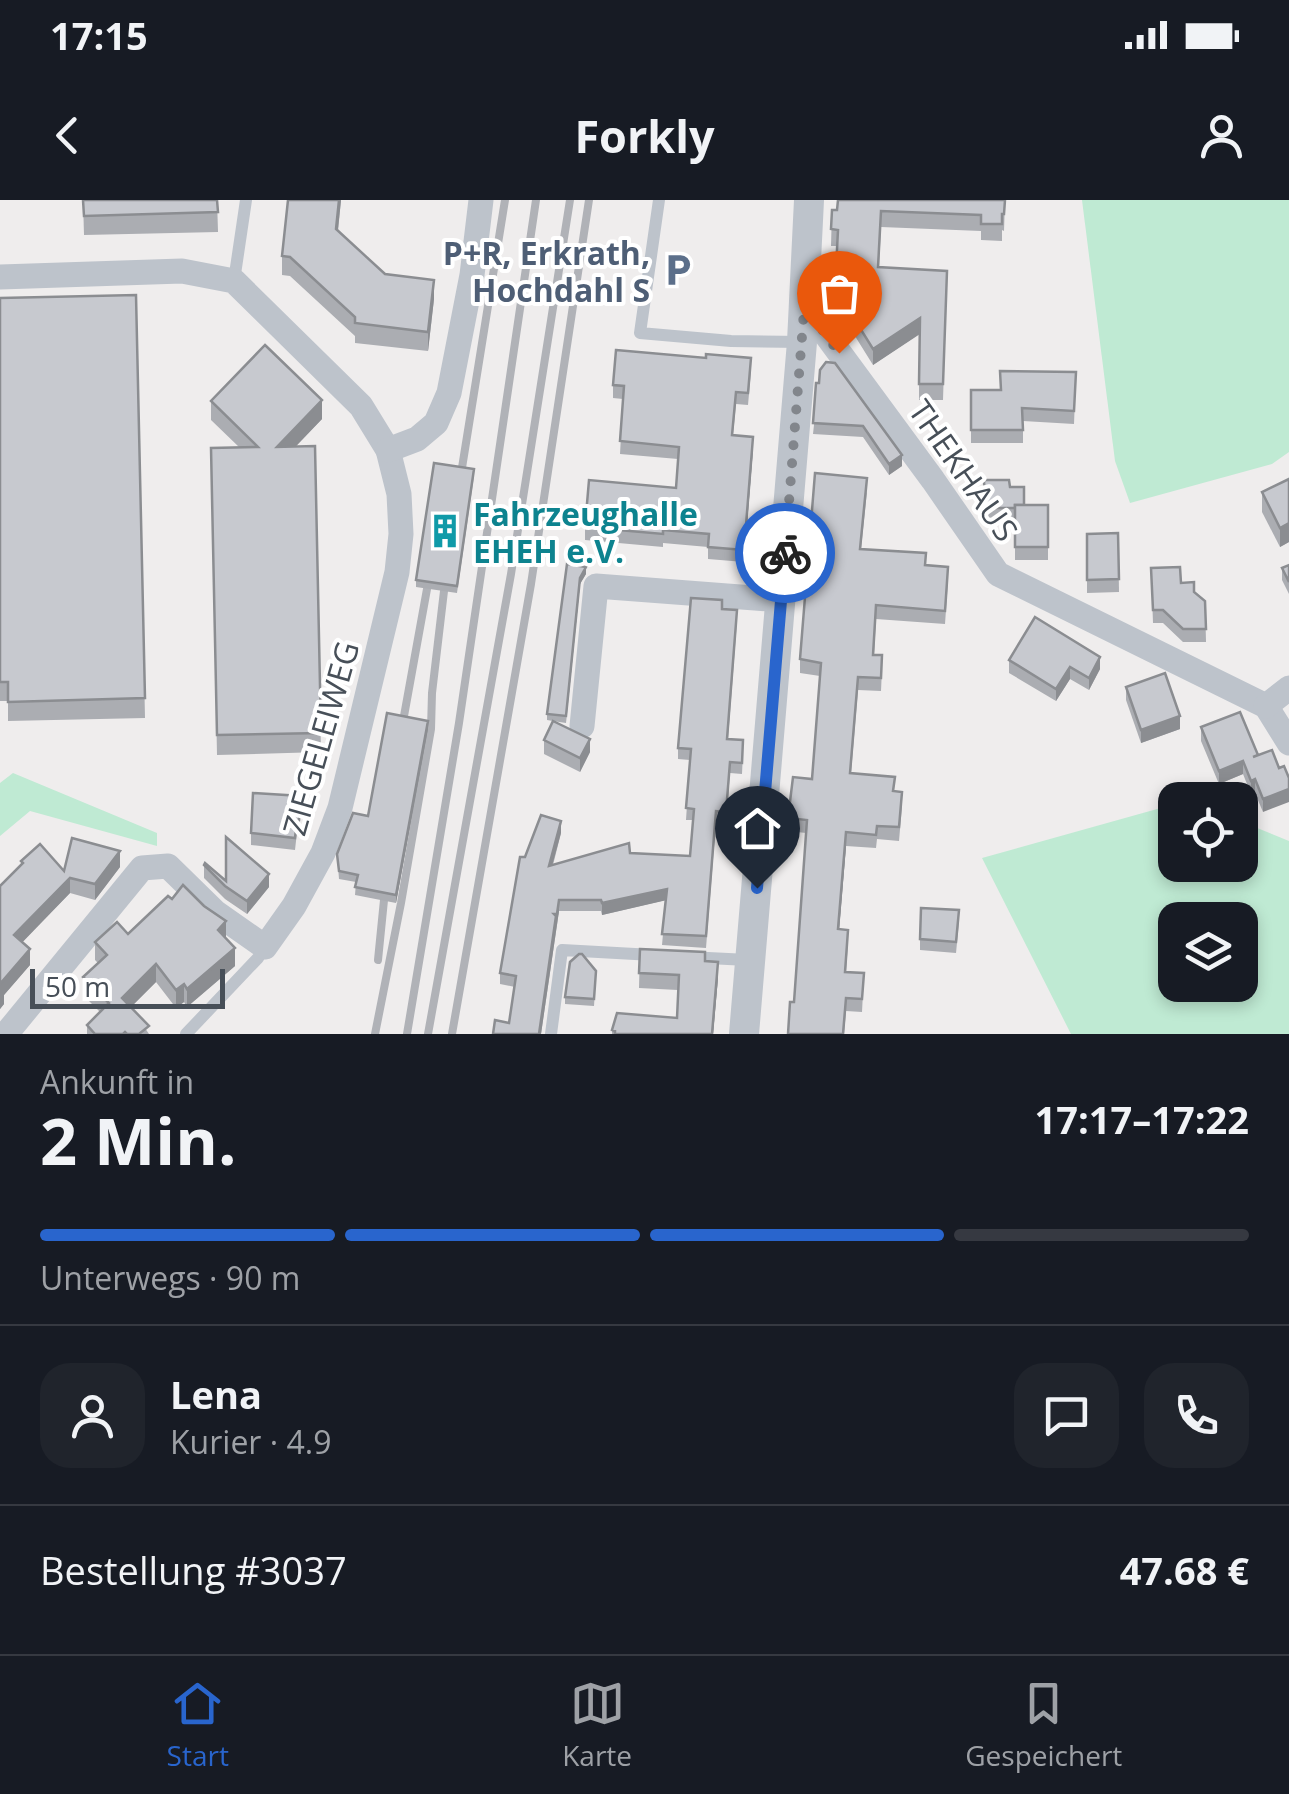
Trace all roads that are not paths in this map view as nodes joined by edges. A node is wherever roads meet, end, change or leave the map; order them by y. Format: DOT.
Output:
graph roads {
  1 [pos="246,200"];
  2 [pos="481,200"];
  3 [pos="659,200"];
  4 [pos="810,200"];
  5 [pos="0,277"];
  6 [pos="234,281"];
  7 [pos="804,311"];
  8 [pos="802,342"];
  9 [pos="388,450"];
  10 [pos="781,600"];
  11 [pos="1289,688"];
  12 [pos="1266,706"];
  13 [pos="582,726"];
  14 [pos="1289,743"];
  15 [pos="265,948"];
  16 [pos="750,960"];
  17 [pos="6,1034"];
  18 [pos="186,1034"];
  19 [pos="551,1034"];
  20 [pos="744,1034"];
  1 -- 6 [label="lane"];
  2 -- 9 [label="street"];
  3 -- 8 [label="lane"];
  4 -- 7 [label="street"];
  5 -- 6 [label="street"];
  6 -- 9 [label="street, ZIEGELEIWEG"];
  7 -- 8 [label="street"];
  7 -- 12 [label="street, THEKHAUS"];
  8 -- 10 [label="street"];
  9 -- 15 [label="street, ZIEGELEIWEG"];
  10 -- 13 [label="street"];
  10 -- 16 [label="street"];
  11 -- 12 [label="street"];
  12 -- 14 [label="street"];
  15 -- 17 [label="street"];
  15 -- 18 [label="lane"];
  16 -- 19 [label="lane"];
  16 -- 20 [label="street"];
}
